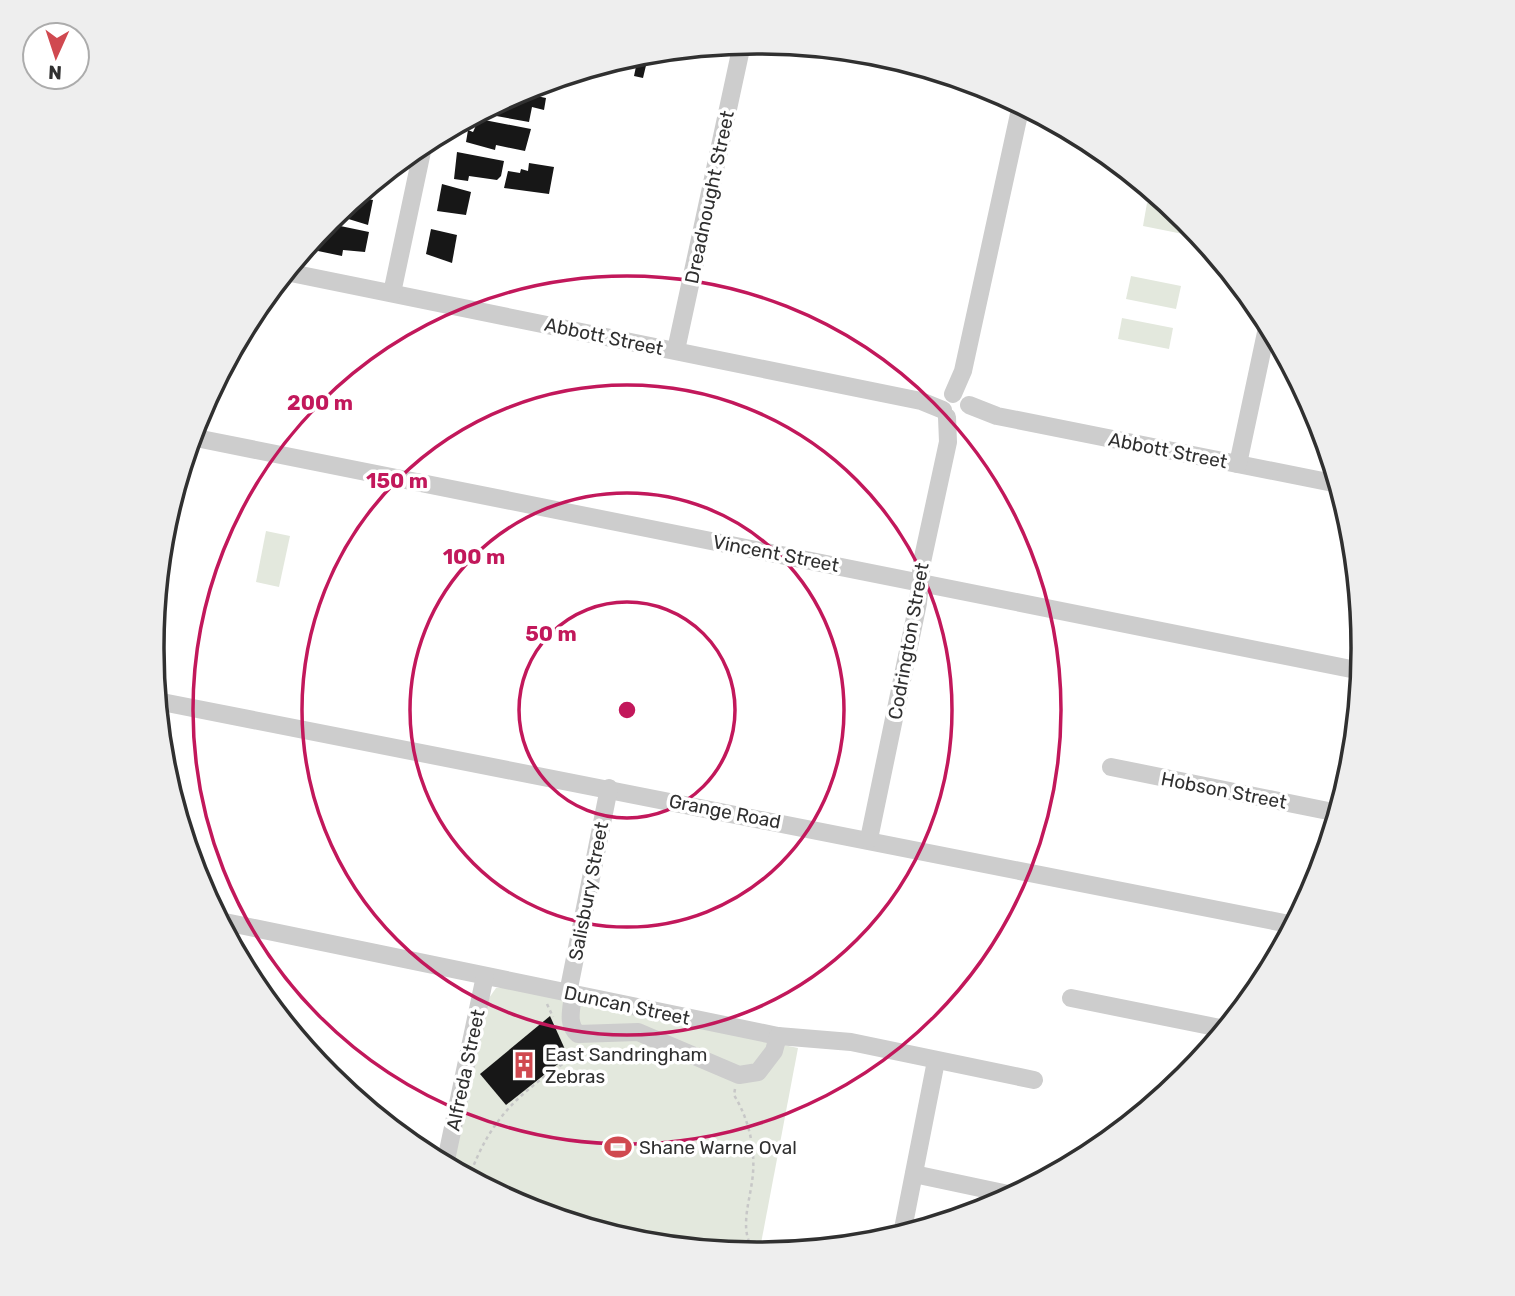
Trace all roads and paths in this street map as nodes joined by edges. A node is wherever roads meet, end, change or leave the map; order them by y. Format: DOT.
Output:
graph roads {
  1 [pos="740,55"];
  2 [pos="1019,115"];
  3 [pos="420,160"];
  4 [pos="297,273"];
  5 [pos="392,293"];
  6 [pos="1265,339"];
  7 [pos="676,350"];
  8 [pos="956,407"];
  9 [pos="202,439"];
  10 [pos="1238,464"];
  11 [pos="1327,482"];
  12 [pos="920,582"];
  13 [pos="1350,669"];
  14 [pos="167,703"];
  15 [pos="1111,767"];
  16 [pos="609,788"];
  17 [pos="1328,811"];
  18 [pos="869,839"];
  19 [pos="232,923"];
  20 [pos="1284,923"];
  21 [pos="485,975"];
  22 [pos="537,986"];
  23 [pos="570,994"];
  24 [pos="1071,998"];
  25 [pos="557,1024"];
  26 [pos="1214,1027"];
  27 [pos="778,1036"];
  28 [pos="569,1046"];
  29 [pos="936,1061"];
  30 [pos="738,1075"];
  31 [pos="1034,1080"];
  32 [pos="447,1154"];
  33 [pos="473,1169"];
  34 [pos="914,1174"];
  35 [pos="997,1192"];
  36 [pos="904,1223"];
  37 [pos="748,1241"];
  1 -- 7 [label="street, Dreadnought Street"];
  2 -- 8 [label="street, Codrington Street"];
  3 -- 5 [label="street"];
  4 -- 5 [label="street, Abbott Street"];
  5 -- 7 [label="street, Abbott Street"];
  6 -- 10 [label="street"];
  7 -- 8 [label="street, Abbott Street"];
  8 -- 10 [label="street, Abbott Street"];
  8 -- 12 [label="street, Codrington Street"];
  9 -- 12 [label="street, Vincent Street"];
  10 -- 11 [label="street, Abbott Street"];
  12 -- 13 [label="street, Vincent Street"];
  12 -- 18 [label="street, Codrington Street"];
  14 -- 16 [label="street, Grange Road"];
  15 -- 17 [label="street, Hobson Street"];
  16 -- 18 [label="street, Grange Road"];
  16 -- 23 [label="street, Salisbury Street"];
  18 -- 20 [label="street, Grange Road"];
  19 -- 21 [label="street, Duncan Street"];
  21 -- 22 [label="street, Duncan Street"];
  21 -- 32 [label="street, Alfreda Street"];
  22 -- 23 [label="street, Duncan Street"];
  22 -- 25 [label="path"];
  23 -- 27 [label="street, Duncan Street"];
  23 -- 30 [label="street, Salisbury Street"];
  24 -- 26 [label="street"];
  27 -- 29 [label="street, Duncan Street"];
  27 -- 30 [label="street"];
  28 -- 33 [label="path"];
  29 -- 31 [label="street, Duncan Street"];
  29 -- 34 [label="street"];
  30 -- 37 [label="path"];
  34 -- 35 [label="street"];
  34 -- 36 [label="street"];
}
